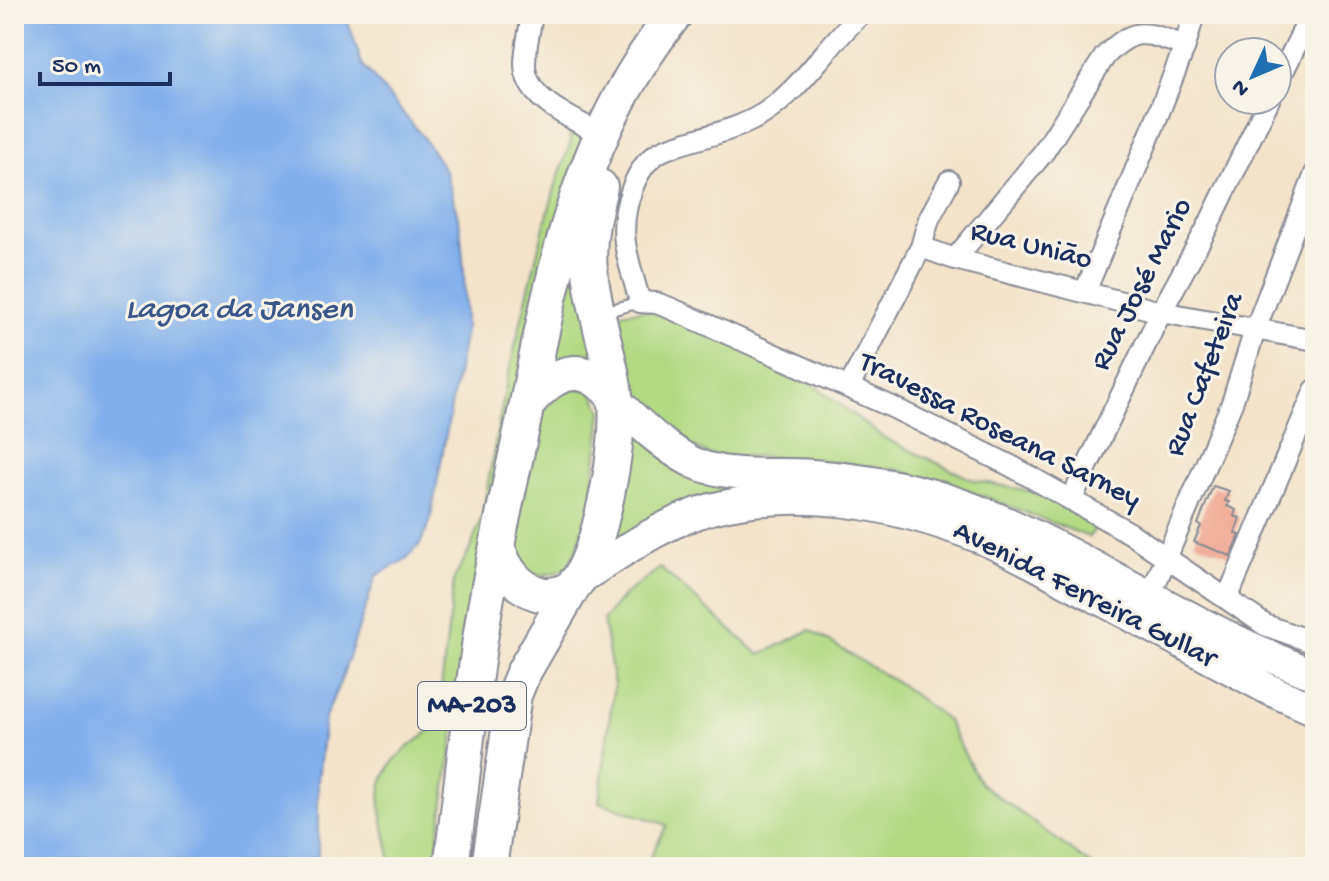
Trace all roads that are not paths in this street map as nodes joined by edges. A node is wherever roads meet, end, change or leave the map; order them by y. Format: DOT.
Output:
graph roads {
  1 [pos="532,14"];
  2 [pos="675,14"];
  3 [pos="699,14"];
  4 [pos="861,14"];
  5 [pos="1194,14"];
  6 [pos="1311,14"];
  7 [pos="1185,46"];
  8 [pos="1293,51"];
  9 [pos="1261,116"];
  10 [pos="600,134"];
  11 [pos="1315,174"];
  12 [pos="949,181"];
  13 [pos="921,247"];
  14 [pos="955,259"];
  15 [pos="1085,292"];
  16 [pos="640,302"];
  17 [pos="1161,312"];
  18 [pos="598,313"];
  19 [pos="1255,330"];
  20 [pos="1315,340"];
  21 [pos="849,387"];
  22 [pos="1315,390"];
  23 [pos="615,399"];
  24 [pos="527,404"];
  25 [pos="1072,498"];
  26 [pos="497,546"];
  27 [pos="1165,556"];
  28 [pos="577,581"];
  29 [pos="1129,595"];
  30 [pos="1227,599"];
  31 [pos="1313,638"];
  32 [pos="1315,675"];
  33 [pos="1315,710"];
  34 [pos="451,867"];
  35 [pos="489,867"];
  1 -- 10 [label="street"];
  2 -- 10 [label="main road"];
  3 -- 18 [label="main road"];
  4 -- 16 [label="street"];
  5 -- 7 [label="street"];
  6 -- 8 [label="street"];
  7 -- 14 [label="street"];
  7 -- 15 [label="street"];
  9 -- 17 [label="street, Rua José Mario"];
  10 -- 24 [label="main road"];
  11 -- 19 [label="street, Rua Cafeteira"];
  12 -- 13 [label="street"];
  13 -- 14 [label="street, Rua União"];
  13 -- 21 [label="street"];
  14 -- 15 [label="street, Rua União"];
  15 -- 17 [label="street, Rua União"];
  16 -- 18 [label="lane"];
  16 -- 21 [label="street, Travessa Roseana Sarney"];
  17 -- 19 [label="street, Rua União"];
  17 -- 25 [label="street, Rua José Mario"];
  18 -- 23 [label="main road"];
  19 -- 20 [label="street, Rua União"];
  19 -- 27 [label="street, Rua Cafeteira"];
  21 -- 25 [label="street, Travessa Roseana Sarney"];
  22 -- 30 [label="street"];
  23 -- 24 [label="main road"];
  23 -- 28 [label="main road, MA-203"];
  23 -- 29 [label="main road, Avenida Ferreira Gullar"];
  24 -- 26 [label="main road, MA-203"];
  25 -- 27 [label="street, Travessa Roseana Sarney"];
  26 -- 28 [label="main road"];
  26 -- 34 [label="main road, MA-203"];
  27 -- 29 [label="street, Rua Cafeteira"];
  27 -- 30 [label="street, Travessa Roseana Sarney"];
  28 -- 29 [label="main road, Avenida Ferreira Gullar"];
  28 -- 35 [label="main road, MA-203"];
  29 -- 32 [label="main road, Avenida Ferreira Gullar"];
  29 -- 33 [label="main road, Avenida Ferreira Gullar"];
  30 -- 31 [label="street, Travessa Roseana Sarney"];
}
